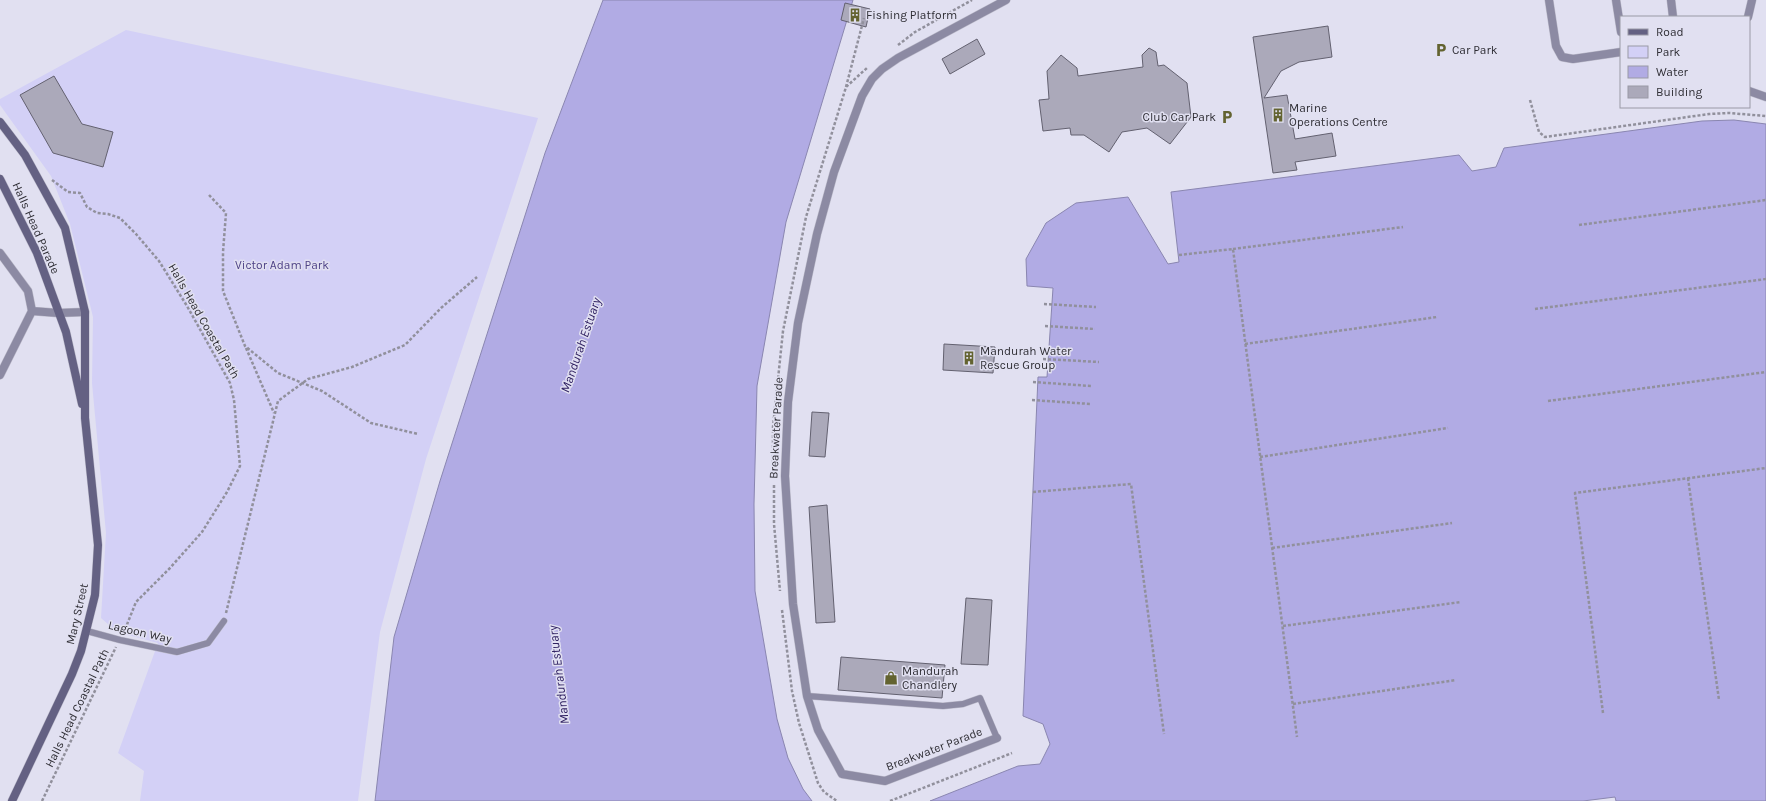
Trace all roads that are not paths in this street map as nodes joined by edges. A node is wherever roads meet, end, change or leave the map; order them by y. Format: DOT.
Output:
graph roads {
  1 [pos="1006,0"];
  2 [pos="1549,0"];
  3 [pos="1616,0"];
  4 [pos="1671,0"];
  5 [pos="1752,0"];
  6 [pos="1673,16"];
  7 [pos="1748,16"];
  8 [pos="1620,26"];
  9 [pos="1620,52"];
  10 [pos="1750,91"];
  11 [pos="1766,97"];
  12 [pos="0,122"];
  13 [pos="0,179"];
  14 [pos="0,253"];
  15 [pos="32,311"];
  16 [pos="85,312"];
  17 [pos="58,313"];
  18 [pos="0,375"];
  19 [pos="85,418"];
  20 [pos="224,622"];
  21 [pos="87,631"];
  22 [pos="807,696"];
  23 [pos="997,738"];
  24 [pos="12,801"];
  1 -- 22 [label="street, Breakwater Parade"];
  2 -- 9 [label="street"];
  3 -- 8 [label="street"];
  4 -- 6 [label="street"];
  5 -- 7 [label="street"];
  10 -- 11 [label="street"];
  12 -- 16 [label="street, Halls Head Parade"];
  13 -- 17 [label="street, Halls Head Parade"];
  14 -- 15 [label="street"];
  15 -- 17 [label="street"];
  15 -- 18 [label="street"];
  16 -- 17 [label="street"];
  16 -- 19 [label="street, Mary Street"];
  17 -- 19 [label="street, Mary Street"];
  19 -- 21 [label="street, Mary Street"];
  20 -- 21 [label="lane, Lagoon Way"];
  21 -- 24 [label="street, Mary Street"];
  22 -- 23 [label="lane"];
  22 -- 23 [label="street, Breakwater Parade"];
}
